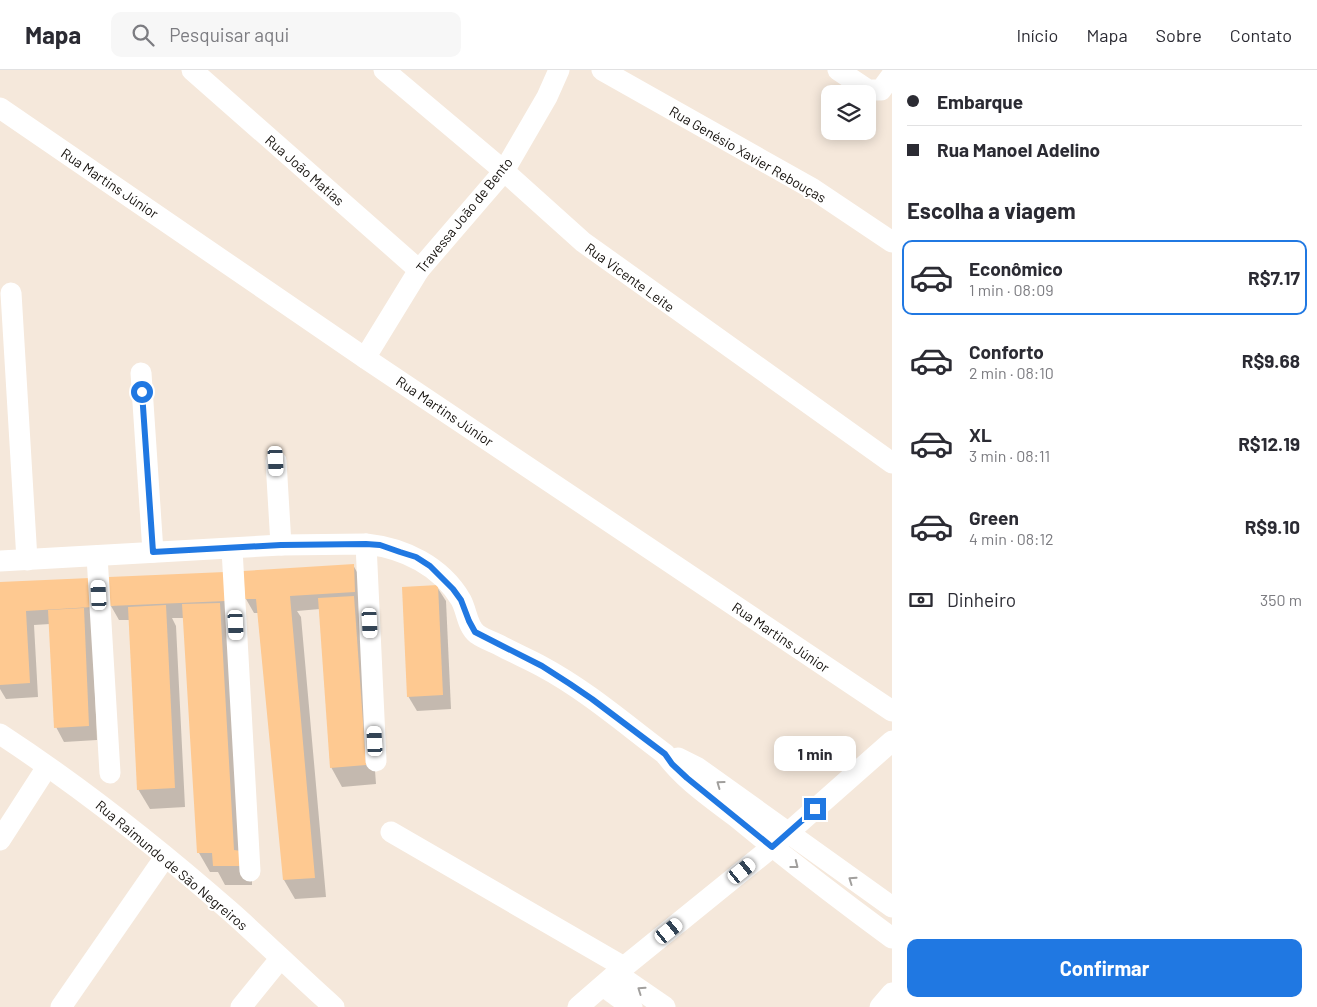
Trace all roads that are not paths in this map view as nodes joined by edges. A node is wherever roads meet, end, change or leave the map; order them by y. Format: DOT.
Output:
graph roads {
  1 [pos="192,70"];
  2 [pos="384,70"];
  3 [pos="559,70"];
  4 [pos="602,70"];
  5 [pos="850,73"];
  6 [pos="892,75"];
  7 [pos="0,108"];
  8 [pos="504,171"];
  9 [pos="892,242"];
  10 [pos="419,270"];
  11 [pos="11,293"];
  12 [pos="365,358"];
  13 [pos="141,372"];
  14 [pos="276,461"];
  15 [pos="892,463"];
  16 [pos="366,544"];
  17 [pos="281,545"];
  18 [pos="232,549"];
  19 [pos="153,552"];
  20 [pos="97,556"];
  21 [pos="27,560"];
  22 [pos="0,561"];
  23 [pos="892,711"];
  24 [pos="0,734"];
  25 [pos="892,741"];
  26 [pos="665,754"];
  27 [pos="376,761"];
  28 [pos="47,766"];
  29 [pos="110,773"];
  30 [pos="391,832"];
  31 [pos="788,833"];
  32 [pos="0,840"];
  33 [pos="772,847"];
  34 [pos="165,857"];
  35 [pos="250,871"];
  36 [pos="884,902"];
  37 [pos="862,916"];
  38 [pos="892,938"];
  39 [pos="280,959"];
  40 [pos="615,976"];
  41 [pos="892,993"];
  42 [pos="61,1007"];
  43 [pos="241,1007"];
  44 [pos="334,1007"];
  45 [pos="578,1007"];
  46 [pos="632,1007"];
  47 [pos="665,1007"];
  48 [pos="880,1007"];
  1 -- 10 [label="street, Rua João Matias"];
  2 -- 8 [label="street, Rua Vicente Leite"];
  3 -- 8 [label="street, Travessa João de Bento"];
  4 -- 9 [label="street, Rua Genésio Xavier Rebouças"];
  5 -- 6 [label="street"];
  7 -- 12 [label="street, Rua Martins Júnior"];
  8 -- 10 [label="street, Travessa João de Bento"];
  8 -- 15 [label="street, Rua Vicente Leite"];
  10 -- 12 [label="street, Travessa João de Bento"];
  11 -- 21 [label="street"];
  12 -- 23 [label="street, Rua Martins Júnior"];
  13 -- 19 [label="street"];
  14 -- 17 [label="street"];
  16 -- 17 [label="street"];
  16 -- 26 [label="street"];
  16 -- 27 [label="street"];
  17 -- 18 [label="street"];
  18 -- 19 [label="street"];
  18 -- 35 [label="street"];
  19 -- 20 [label="street"];
  20 -- 21 [label="street"];
  20 -- 29 [label="street"];
  21 -- 22 [label="street"];
  24 -- 28 [label="street, Rua Raimundo de São Negreiros"];
  25 -- 31 [label="street"];
  31 -- 26 [label="street, one-way"];
  26 -- 33 [label="street"];
  28 -- 32 [label="street"];
  28 -- 34 [label="street, Rua Raimundo de São Negreiros"];
  30 -- 40 [label="street"];
  31 -- 33 [label="street"];
  36 -- 31 [label="street, one-way"];
  33 -- 37 [label="street, one-way"];
  33 -- 40 [label="street"];
  34 -- 39 [label="street, Rua Raimundo de São Negreiros"];
  34 -- 42 [label="street"];
  36 -- 37 [label="street"];
  37 -- 38 [label="street"];
  39 -- 43 [label="street"];
  39 -- 44 [label="street, Rua Raimundo de São Negreiros"];
  40 -- 45 [label="street"];
  40 -- 46 [label="street"];
  47 -- 40 [label="street, one-way"];
  41 -- 48 [label="street"];
}
